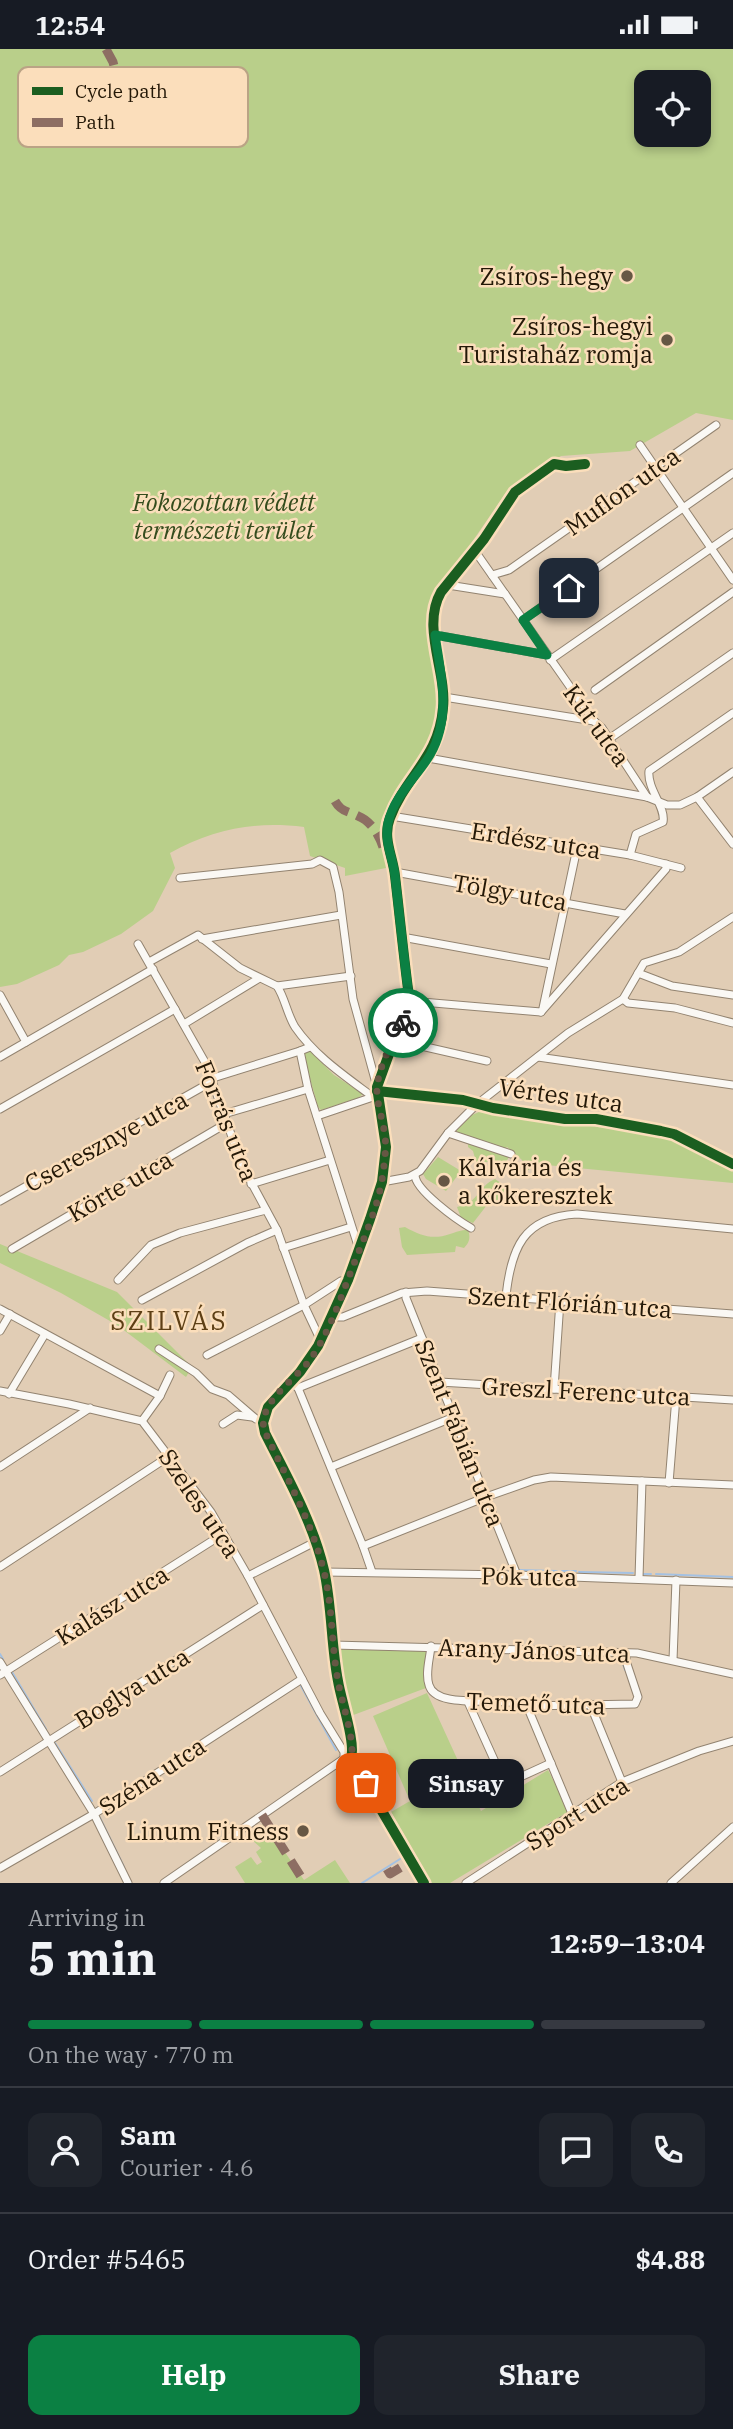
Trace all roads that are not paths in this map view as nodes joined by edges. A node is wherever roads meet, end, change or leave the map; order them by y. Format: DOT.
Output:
graph roads {
  1 [pos="716,425"];
  2 [pos="640,445"];
  3 [pos="585,464"];
  4 [pos="656,468"];
  5 [pos="733,473"];
  6 [pos="684,509"];
  7 [pos="733,533"];
  8 [pos="477,548"];
  9 [pos="711,548"];
  10 [pos="492,575"];
  11 [pos="733,580"];
  12 [pos="448,585"];
  13 [pos="733,592"];
  14 [pos="505,594"];
  15 [pos="523,620"];
  16 [pos="435,635"];
  17 [pos="733,653"];
  18 [pos="549,658"];
  19 [pos="595,690"];
  20 [pos="444,697"];
  21 [pos="733,713"];
  22 [pos="594,721"];
  23 [pos="609,739"];
  24 [pos="428,758"];
  25 [pos="733,772"];
  26 [pos="647,797"];
  27 [pos="697,797"];
  28 [pos="656,800"];
  29 [pos="391,816"];
  30 [pos="732,840"];
  31 [pos="577,848"];
  32 [pos="630,855"];
  33 [pos="666,865"];
  34 [pos="681,868"];
  35 [pos="395,872"];
  36 [pos="180,878"];
  37 [pos="565,902"];
  38 [pos="625,914"];
  39 [pos="341,915"];
  40 [pos="731,921"];
  41 [pos="200,937"];
  42 [pos="402,937"];
  43 [pos="138,944"];
  44 [pos="551,964"];
  45 [pos="151,965"];
  46 [pos="638,973"];
  47 [pos="351,976"];
  48 [pos="258,979"];
  49 [pos="277,986"];
  50 [pos="0,995"];
  51 [pos="733,995"];
  52 [pos="623,999"];
  53 [pos="410,1000"];
  54 [pos="175,1009"];
  55 [pos="541,1011"];
  56 [pos="733,1023"];
  57 [pos="184,1024"];
  58 [pos="396,1035"];
  59 [pos="26,1042"];
  60 [pos="310,1047"];
  61 [pos="300,1051"];
  62 [pos="538,1056"];
  63 [pos="0,1057"];
  64 [pos="487,1061"];
  65 [pos="213,1080"];
  66 [pos="733,1085"];
  67 [pos="308,1089"];
  68 [pos="376,1093"];
  69 [pos="476,1105"];
  70 [pos="0,1109"];
  71 [pos="317,1117"];
  72 [pos="226,1119"];
  73 [pos="447,1133"];
  74 [pos="511,1154"];
  75 [pos="330,1160"];
  76 [pos="733,1164"];
  77 [pos="413,1175"];
  78 [pos="382,1182"];
  79 [pos="251,1184"];
  80 [pos="0,1201"];
  81 [pos="266,1210"];
  82 [pos="351,1227"];
  83 [pos="471,1228"];
  84 [pos="733,1229"];
  85 [pos="277,1230"];
  86 [pos="283,1248"];
  87 [pos="12,1249"];
  88 [pos="359,1249"];
  89 [pos="118,1280"];
  90 [pos="348,1280"];
  91 [pos="406,1292"];
  92 [pos="506,1296"];
  93 [pos="142,1300"];
  94 [pos="560,1301"];
  95 [pos="304,1305"];
  96 [pos="0,1309"];
  97 [pos="10,1314"];
  98 [pos="733,1314"];
  99 [pos="331,1317"];
  100 [pos="0,1331"];
  101 [pos="45,1334"];
  102 [pos="422,1338"];
  103 [pos="321,1341"];
  104 [pos="159,1349"];
  105 [pos="207,1355"];
  106 [pos="170,1375"];
  107 [pos="291,1382"];
  108 [pos="440,1382"];
  109 [pos="298,1388"];
  110 [pos="554,1389"];
  111 [pos="0,1391"];
  112 [pos="9,1394"];
  113 [pos="160,1396"];
  114 [pos="676,1397"];
  115 [pos="733,1400"];
  116 [pos="90,1408"];
  117 [pos="454,1417"];
  118 [pos="142,1421"];
  119 [pos="223,1424"];
  120 [pos="261,1425"];
  121 [pos="168,1457"];
  122 [pos="0,1467"];
  123 [pos="331,1467"];
  124 [pos="642,1481"];
  125 [pos="669,1482"];
  126 [pos="733,1485"];
  127 [pos="486,1497"];
  128 [pos="223,1534"];
  129 [pos="315,1542"];
  130 [pos="363,1546"];
  131 [pos="0,1567"];
  132 [pos="324,1571"];
  133 [pos="372,1572"];
  134 [pos="517,1574"];
  135 [pos="248,1576"];
  136 [pos="639,1578"];
  137 [pos="676,1580"];
  138 [pos="733,1583"];
  139 [pos="263,1605"];
  140 [pos="333,1644"];
  141 [pos="431,1646"];
  142 [pos="626,1653"];
  143 [pos="673,1660"];
  144 [pos="0,1662"];
  145 [pos="3,1673"];
  146 [pos="733,1674"];
  147 [pos="302,1679"];
  148 [pos="468,1702"];
  149 [pos="590,1704"];
  150 [pos="527,1706"];
  151 [pos="50,1740"];
  152 [pos="733,1741"];
  153 [pos="347,1755"];
  154 [pos="551,1763"];
  155 [pos="0,1772"];
  156 [pos="622,1782"];
  157 [pos="94,1814"];
  158 [pos="573,1816"];
  159 [pos="733,1827"];
  160 [pos="0,1868"];
  161 [pos="683,1873"];
  162 [pos="483,1874"];
  163 [pos="128,1883"];
  164 [pos="164,1883"];
  165 [pos="424,1883"];
  166 [pos="466,1883"];
  167 [pos="489,1883"];
  168 [pos="671,1883"];
  169 [pos="687,1883"];
  1 -- 4 [label="street, Muflon utca"];
  2 -- 4 [label="street"];
  3 -- 8 [label="street"];
  4 -- 6 [label="street"];
  4 -- 10 [label="street, Muflon utca"];
  5 -- 6 [label="street"];
  6 -- 9 [label="street"];
  6 -- 15 [label="street"];
  7 -- 9 [label="street"];
  8 -- 10 [label="street, Kút utca"];
  8 -- 12 [label="street"];
  9 -- 11 [label="street"];
  9 -- 18 [label="street"];
  10 -- 14 [label="street, Kút utca"];
  12 -- 14 [label="street"];
  12 -- 16 [label="street"];
  13 -- 19 [label="street"];
  14 -- 15 [label="street, Kút utca"];
  15 -- 18 [label="street, Kút utca"];
  16 -- 18 [label="street"];
  16 -- 20 [label="street"];
  17 -- 23 [label="street"];
  18 -- 22 [label="street, Kút utca"];
  20 -- 22 [label="street"];
  20 -- 24 [label="street"];
  21 -- 28 [label="street"];
  22 -- 23 [label="street, Kút utca"];
  23 -- 26 [label="street, Kút utca"];
  24 -- 26 [label="street"];
  24 -- 29 [label="street"];
  25 -- 27 [label="street"];
  26 -- 28 [label="street"];
  27 -- 28 [label="street"];
  27 -- 30 [label="street"];
  28 -- 32 [label="street"];
  29 -- 31 [label="street, Erdész utca"];
  29 -- 35 [label="street"];
  31 -- 32 [label="street, Erdész utca"];
  31 -- 37 [label="street"];
  32 -- 33 [label="street, Erdész utca"];
  33 -- 34 [label="street, Erdész utca"];
  33 -- 38 [label="street"];
  35 -- 37 [label="street, Tölgy utca"];
  35 -- 42 [label="street"];
  36 -- 39 [label="street"];
  37 -- 38 [label="street, Tölgy utca"];
  37 -- 44 [label="street"];
  38 -- 55 [label="street"];
  39 -- 41 [label="street"];
  39 -- 47 [label="street"];
  40 -- 46 [label="street"];
  41 -- 45 [label="street"];
  41 -- 48 [label="street"];
  42 -- 44 [label="street"];
  42 -- 53 [label="street"];
  43 -- 45 [label="street, Forrás utca"];
  44 -- 55 [label="street"];
  45 -- 54 [label="street, Forrás utca"];
  45 -- 59 [label="street"];
  46 -- 51 [label="street"];
  46 -- 52 [label="street"];
  47 -- 49 [label="street"];
  47 -- 68 [label="street"];
  48 -- 49 [label="street"];
  48 -- 57 [label="street"];
  49 -- 60 [label="street"];
  50 -- 59 [label="street"];
  52 -- 56 [label="street"];
  52 -- 62 [label="street"];
  53 -- 55 [label="street"];
  53 -- 58 [label="street"];
  54 -- 57 [label="street, Forrás utca"];
  54 -- 70 [label="street"];
  57 -- 65 [label="street, Forrás utca"];
  58 -- 64 [label="street"];
  58 -- 68 [label="street"];
  59 -- 63 [label="street"];
  60 -- 61 [label="street, Cseresznye utca"];
  60 -- 68 [label="street"];
  61 -- 65 [label="street, Cseresznye utca"];
  61 -- 67 [label="street"];
  62 -- 66 [label="street"];
  62 -- 69 [label="street"];
  65 -- 72 [label="street, Forrás utca"];
  65 -- 80 [label="street, Cseresznye utca"];
  67 -- 71 [label="street"];
  67 -- 72 [label="street, Körte utca"];
  68 -- 69 [label="street, Vértes utca"];
  68 -- 71 [label="street"];
  68 -- 78 [label="street"];
  69 -- 73 [label="street"];
  69 -- 76 [label="street, Vértes utca"];
  71 -- 75 [label="street"];
  72 -- 79 [label="street, Forrás utca"];
  72 -- 87 [label="street, Körte utca"];
  73 -- 74 [label="street"];
  73 -- 77 [label="street"];
  75 -- 79 [label="street"];
  75 -- 82 [label="street"];
  77 -- 78 [label="street"];
  77 -- 83 [label="street"];
  78 -- 88 [label="street"];
  79 -- 81 [label="street, Forrás utca"];
  81 -- 85 [label="street, Forrás utca"];
  81 -- 89 [label="street"];
  82 -- 86 [label="street"];
  82 -- 88 [label="street"];
  84 -- 92 [label="street"];
  85 -- 86 [label="street, Forrás utca"];
  85 -- 93 [label="street"];
  86 -- 95 [label="street, Forrás utca"];
  88 -- 90 [label="street"];
  90 -- 95 [label="street"];
  90 -- 99 [label="street"];
  91 -- 92 [label="street, Szent Flórián utca"];
  91 -- 99 [label="street"];
  91 -- 102 [label="street, Szent Fábián utca"];
  92 -- 94 [label="street, Szent Flórián utca"];
  94 -- 98 [label="street, Szent Flórián utca"];
  94 -- 110 [label="street"];
  95 -- 103 [label="street, Forrás utca"];
  95 -- 105 [label="street"];
  96 -- 97 [label="street"];
  97 -- 100 [label="street"];
  97 -- 101 [label="street"];
  99 -- 103 [label="street"];
  101 -- 112 [label="street"];
  101 -- 113 [label="street"];
  102 -- 108 [label="street, Szent Fábián utca"];
  102 -- 109 [label="street"];
  103 -- 107 [label="street"];
  104 -- 120 [label="street"];
  106 -- 113 [label="street"];
  107 -- 109 [label="street"];
  107 -- 120 [label="street"];
  108 -- 110 [label="street, Greszl Ferenc utca"];
  108 -- 117 [label="street, Szent Fábián utca"];
  109 -- 123 [label="street"];
  110 -- 114 [label="street, Greszl Ferenc utca"];
  111 -- 112 [label="street"];
  112 -- 116 [label="street"];
  113 -- 118 [label="street"];
  114 -- 115 [label="street, Greszl Ferenc utca"];
  114 -- 125 [label="street"];
  116 -- 118 [label="street"];
  116 -- 122 [label="street"];
  117 -- 123 [label="street"];
  117 -- 127 [label="street, Szent Fábián utca"];
  118 -- 121 [label="street, Szeles utca"];
  119 -- 120 [label="street"];
  120 -- 129 [label="street"];
  121 -- 128 [label="street, Szeles utca"];
  121 -- 131 [label="street"];
  123 -- 130 [label="street"];
  124 -- 125 [label="street"];
  124 -- 127 [label="street"];
  124 -- 136 [label="street"];
  125 -- 126 [label="street"];
  127 -- 130 [label="street"];
  127 -- 134 [label="street, Szent Fábián utca"];
  128 -- 135 [label="street, Szeles utca"];
  128 -- 145 [label="street, Kalász utca"];
  129 -- 132 [label="street"];
  129 -- 135 [label="street"];
  130 -- 133 [label="street"];
  132 -- 133 [label="street, Pók utca"];
  132 -- 140 [label="street"];
  133 -- 134 [label="street, Pók utca"];
  134 -- 136 [label="street, Pók utca"];
  135 -- 139 [label="street, Szeles utca"];
  136 -- 137 [label="street, Pók utca"];
  137 -- 138 [label="street, Pók utca"];
  137 -- 143 [label="street"];
  139 -- 147 [label="street, Szeles utca"];
  139 -- 151 [label="street, Boglya utca"];
  140 -- 141 [label="street, Arany János utca"];
  140 -- 153 [label="street"];
  141 -- 142 [label="street, Arany János utca"];
  141 -- 148 [label="street, Temető utca"];
  142 -- 143 [label="street, Arany János utca"];
  142 -- 149 [label="street, Temető utca"];
  143 -- 146 [label="street, Arany János utca"];
  144 -- 145 [label="street"];
  145 -- 151 [label="street"];
  147 -- 153 [label="street, Szeles utca"];
  147 -- 157 [label="street, Széna utca"];
  148 -- 150 [label="street, Temető utca"];
  148 -- 154 [label="street"];
  149 -- 150 [label="street, Temető utca"];
  149 -- 156 [label="street"];
  150 -- 154 [label="street"];
  151 -- 155 [label="street, Boglya utca"];
  151 -- 157 [label="street"];
  152 -- 156 [label="street, Sport utca"];
  153 -- 164 [label="street"];
  153 -- 165 [label="street, Szeles utca"];
  154 -- 158 [label="street"];
  156 -- 158 [label="street, Sport utca"];
  157 -- 160 [label="street, Széna utca"];
  157 -- 163 [label="street"];
  158 -- 162 [label="street, Sport utca"];
  159 -- 161 [label="street"];
  161 -- 168 [label="street"];
  161 -- 169 [label="street"];
  162 -- 166 [label="street, Sport utca"];
  162 -- 167 [label="street"];
}
